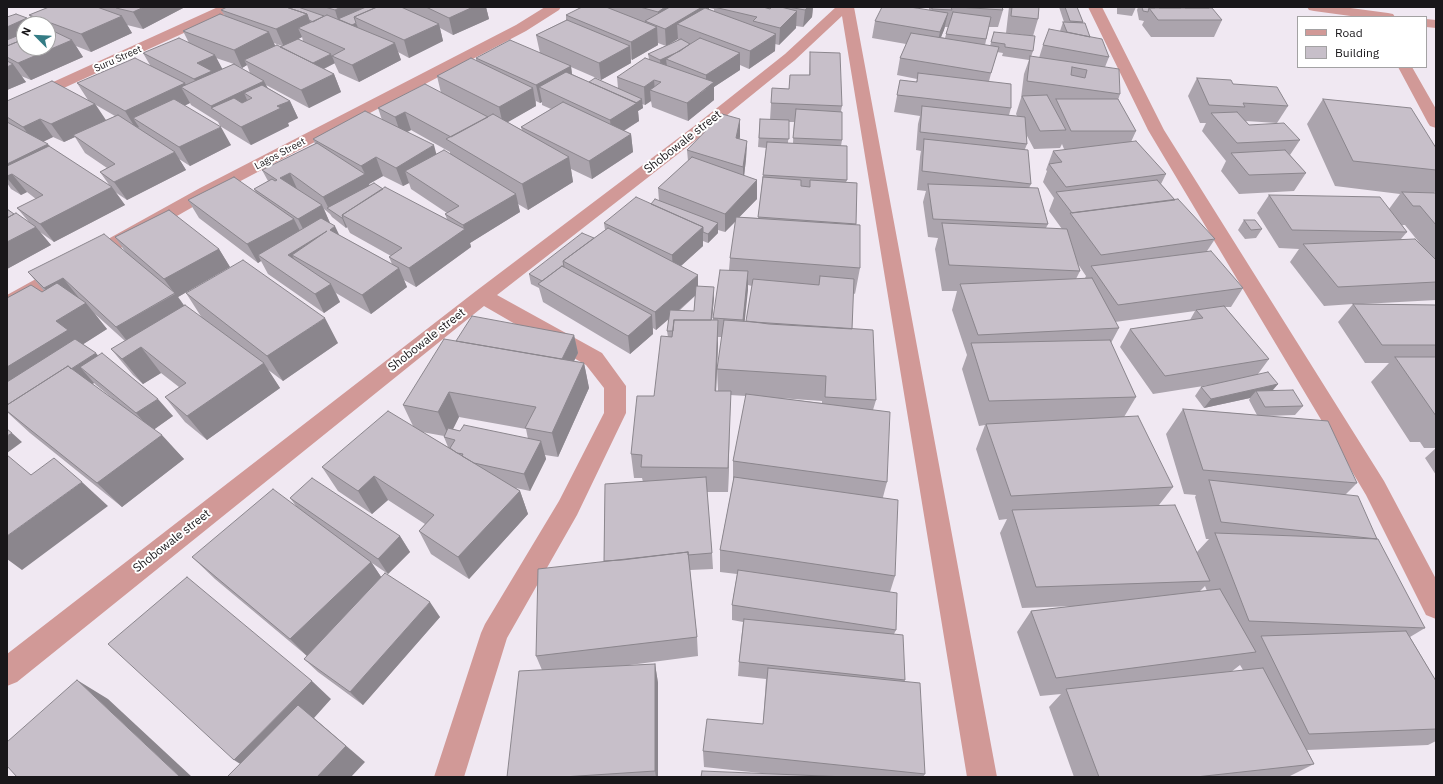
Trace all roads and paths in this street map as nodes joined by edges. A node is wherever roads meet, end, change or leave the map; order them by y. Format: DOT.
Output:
graph roads {
  1 [pos="229,7"];
  2 [pos="554,7"];
  3 [pos="846,7"];
  4 [pos="1095,7"];
  5 [pos="1314,7"];
  6 [pos="1377,16"];
  7 [pos="1406,68"];
  8 [pos="7,108"];
  9 [pos="1436,123"];
  10 [pos="483,296"];
  11 [pos="7,304"];
  12 [pos="1436,606"];
  13 [pos="7,672"];
  14 [pos="449,777"];
  15 [pos="982,777"];
  1 -- 8 [label="street, Suru Street"];
  2 -- 11 [label="street, Lagos Street"];
  3 -- 10 [label="street, Shobowale street"];
  3 -- 15 [label="street"];
  4 -- 12 [label="street"];
  5 -- 6 [label="street"];
  7 -- 9 [label="street"];
  10 -- 13 [label="street, Shobowale street"];
  10 -- 14 [label="street"];
}
